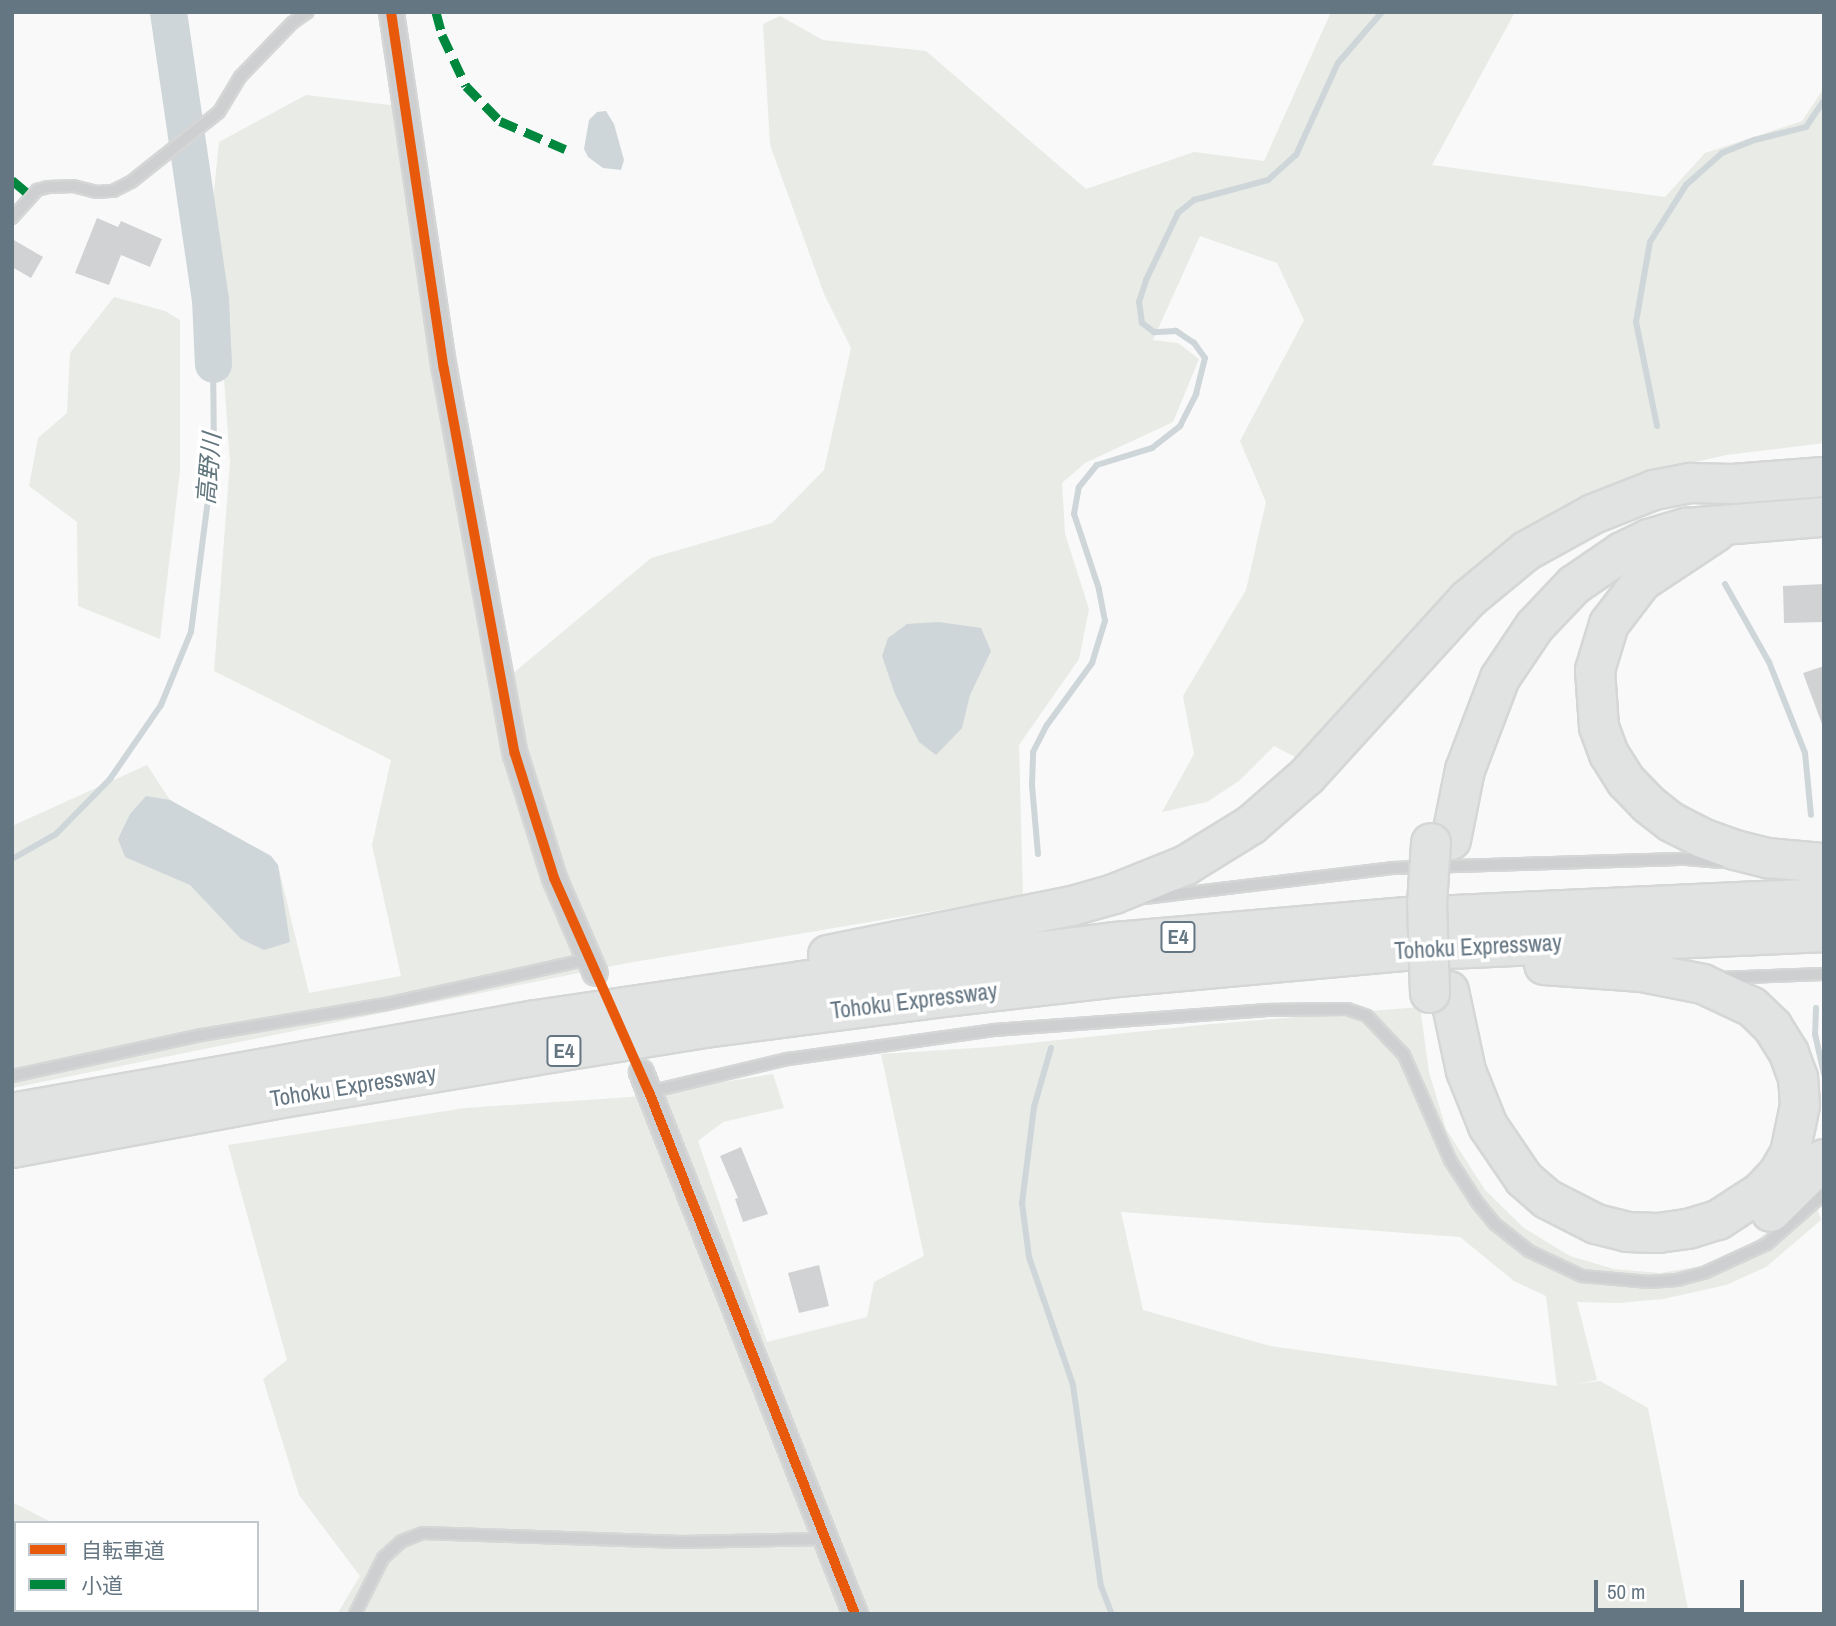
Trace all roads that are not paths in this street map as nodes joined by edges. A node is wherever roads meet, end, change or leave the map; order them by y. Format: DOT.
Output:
graph roads {
  1 [pos="309,12"];
  2 [pos="391,12"];
  3 [pos="12,218"];
  4 [pos="1824,477"];
  5 [pos="1732,484"];
  6 [pos="1824,517"];
  7 [pos="1724,527"];
  8 [pos="1441,842"];
  9 [pos="1768,858"];
  10 [pos="1824,863"];
  11 [pos="1114,894"];
  12 [pos="1824,898"];
  13 [pos="1824,932"];
  14 [pos="592,966"];
  15 [pos="1824,974"];
  16 [pos="1118,977"];
  17 [pos="1703,984"];
  18 [pos="1440,992"];
  19 [pos="536,1020"];
  20 [pos="12,1076"];
  21 [pos="645,1082"];
  22 [pos="12,1113"];
  23 [pos="12,1148"];
  24 [pos="1824,1159"];
  25 [pos="1824,1194"];
  26 [pos="825,1538"];
  27 [pos="355,1614"];
  28 [pos="855,1614"];
  1 -- 3 [label="lane"];
  2 -- 14 [label="street"];
  4 -- 5 [label="highway"];
  5 -- 8 [label="highway"];
  5 -- 11 [label="highway"];
  6 -- 7 [label="highway"];
  7 -- 8 [label="highway"];
  7 -- 9 [label="highway"];
  8 -- 18 [label="highway, bridge"];
  9 -- 10 [label="highway"];
  9 -- 11 [label="lane"];
  11 -- 19 [label="highway"];
  12 -- 19 [label="highway, Tohoku Expressway / E4"];
  13 -- 16 [label="highway, Tohoku Expressway / E4"];
  14 -- 20 [label="lane"];
  15 -- 17 [label="lane"];
  16 -- 17 [label="highway"];
  16 -- 23 [label="highway, Tohoku Expressway / E4"];
  17 -- 18 [label="highway"];
  18 -- 24 [label="highway"];
  19 -- 22 [label="highway, Tohoku Expressway / E4"];
  21 -- 25 [label="lane"];
  21 -- 26 [label="street"];
  26 -- 27 [label="lane"];
  26 -- 28 [label="street"];
}
